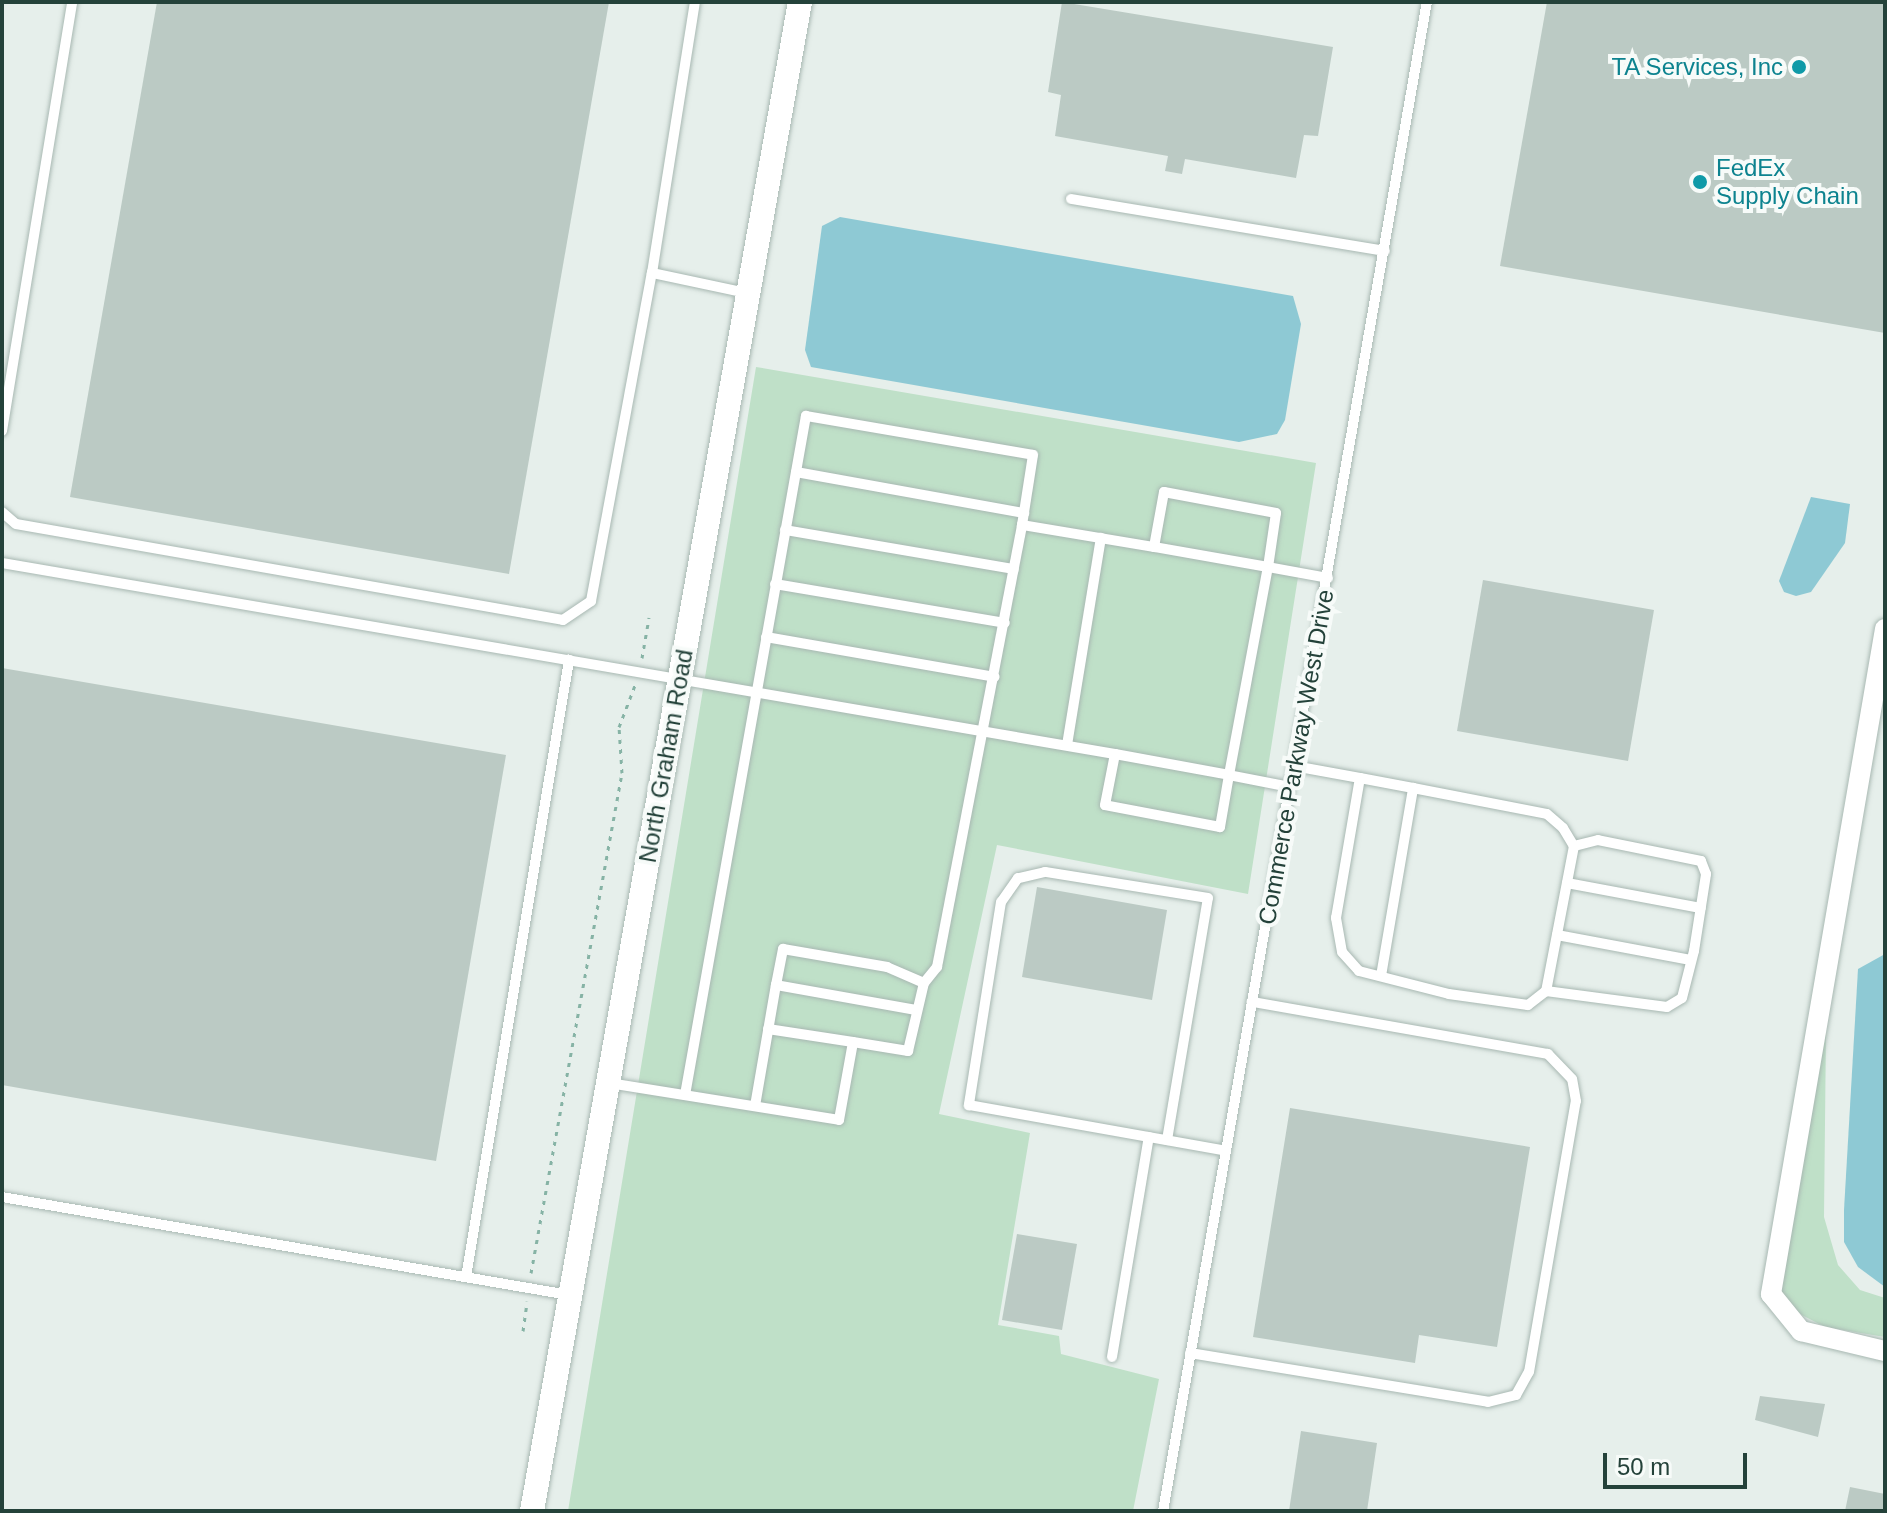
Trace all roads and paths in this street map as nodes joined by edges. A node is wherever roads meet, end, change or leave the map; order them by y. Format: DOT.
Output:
graph roads {
  1 [pos="72,2"];
  2 [pos="695,2"];
  3 [pos="800,2"];
  4 [pos="1427,2"];
  5 [pos="1071,199"];
  6 [pos="1385,251"];
  7 [pos="652,273"];
  8 [pos="749,293"];
  9 [pos="2,431"];
  10 [pos="796,472"];
  11 [pos="2,512"];
  12 [pos="1024,513"];
  13 [pos="1022,525"];
  14 [pos="785,530"];
  15 [pos="1101,538"];
  16 [pos="1154,547"];
  17 [pos="2,563"];
  18 [pos="1268,567"];
  19 [pos="1014,569"];
  20 [pos="1328,578"];
  21 [pos="775,584"];
  22 [pos="649,618"];
  23 [pos="1005,623"];
  24 [pos="1885,629"];
  25 [pos="766,637"];
  26 [pos="569,660"];
  27 [pos="640,672"];
  28 [pos="995,677"];
  29 [pos="680,679"];
  30 [pos="756,692"];
  31 [pos="986,731"];
  32 [pos="1067,745"];
  33 [pos="1115,754"];
  34 [pos="1294,766"];
  35 [pos="1229,775"];
  36 [pos="1360,778"];
  37 [pos="1290,787"];
  38 [pos="1413,788"];
  39 [pos="1574,846"];
  40 [pos="1567,883"];
  41 [pos="1701,908"];
  42 [pos="1557,935"];
  43 [pos="1691,960"];
  44 [pos="1381,976"];
  45 [pos="924,983"];
  46 [pos="776,985"];
  47 [pos="1546,991"];
  48 [pos="1252,1002"];
  49 [pos="917,1010"];
  50 [pos="768,1029"];
  51 [pos="853,1042"];
  52 [pos="608,1083"];
  53 [pos="685,1095"];
  54 [pos="755,1106"];
  55 [pos="1149,1137"];
  56 [pos="1167,1140"];
  57 [pos="1226,1151"];
  58 [pos="2,1197"];
  59 [pos="466,1277"];
  60 [pos="528,1288"];
  61 [pos="571,1295"];
  62 [pos="523,1331"];
  63 [pos="1885,1351"];
  64 [pos="1190,1353"];
  65 [pos="1112,1357"];
  66 [pos="532,1511"];
  67 [pos="1163,1511"];
  1 -- 9 [label="lane"];
  2 -- 7 [label="lane"];
  3 -- 8 [label="street, North Graham Road"];
  4 -- 6 [label="lane, Commerce Parkway West Drive"];
  5 -- 6 [label="lane"];
  6 -- 20 [label="lane, Commerce Parkway West Drive"];
  7 -- 8 [label="lane"];
  7 -- 11 [label="lane"];
  8 -- 29 [label="street, North Graham Road"];
  10 -- 12 [label="lane"];
  10 -- 12 [label="lane"];
  10 -- 14 [label="lane"];
  12 -- 13 [label="lane"];
  13 -- 15 [label="lane"];
  13 -- 19 [label="lane"];
  14 -- 19 [label="lane"];
  14 -- 21 [label="lane"];
  15 -- 16 [label="lane"];
  15 -- 32 [label="lane"];
  16 -- 18 [label="lane"];
  16 -- 18 [label="lane"];
  17 -- 26 [label="lane"];
  18 -- 20 [label="lane"];
  18 -- 35 [label="lane"];
  19 -- 23 [label="lane"];
  20 -- 34 [label="lane, Commerce Parkway West Drive"];
  21 -- 23 [label="lane"];
  21 -- 25 [label="lane"];
  22 -- 27 [label="path"];
  23 -- 28 [label="lane"];
  24 -- 63 [label="street"];
  25 -- 28 [label="lane"];
  25 -- 30 [label="lane"];
  26 -- 27 [label="lane"];
  26 -- 59 [label="lane"];
  27 -- 29 [label="lane"];
  27 -- 60 [label="path"];
  28 -- 31 [label="lane"];
  29 -- 30 [label="lane"];
  29 -- 52 [label="street, North Graham Road"];
  30 -- 31 [label="lane"];
  30 -- 53 [label="lane"];
  31 -- 32 [label="lane"];
  31 -- 45 [label="lane"];
  32 -- 33 [label="lane"];
  33 -- 35 [label="lane"];
  33 -- 35 [label="lane"];
  34 -- 36 [label="lane"];
  34 -- 37 [label="lane, Commerce Parkway West Drive"];
  35 -- 37 [label="lane"];
  36 -- 38 [label="lane"];
  36 -- 44 [label="lane"];
  37 -- 48 [label="lane, Commerce Parkway West Drive"];
  38 -- 39 [label="lane"];
  38 -- 44 [label="lane"];
  39 -- 40 [label="lane"];
  39 -- 41 [label="lane"];
  40 -- 41 [label="lane"];
  40 -- 42 [label="lane"];
  41 -- 43 [label="lane"];
  42 -- 43 [label="lane"];
  42 -- 47 [label="lane"];
  43 -- 47 [label="lane"];
  44 -- 47 [label="lane"];
  45 -- 46 [label="lane"];
  45 -- 49 [label="lane"];
  46 -- 49 [label="lane"];
  46 -- 50 [label="lane"];
  48 -- 57 [label="lane, Commerce Parkway West Drive"];
  48 -- 64 [label="lane"];
  49 -- 51 [label="lane"];
  50 -- 51 [label="lane"];
  50 -- 54 [label="lane"];
  51 -- 54 [label="lane"];
  52 -- 53 [label="lane"];
  52 -- 61 [label="street, North Graham Road"];
  53 -- 54 [label="lane"];
  55 -- 56 [label="lane"];
  55 -- 56 [label="lane"];
  55 -- 65 [label="lane"];
  56 -- 57 [label="lane"];
  57 -- 64 [label="lane, Commerce Parkway West Drive"];
  58 -- 59 [label="lane"];
  59 -- 60 [label="lane"];
  60 -- 61 [label="lane"];
  60 -- 62 [label="path"];
  61 -- 66 [label="street, North Graham Road"];
  64 -- 67 [label="lane, Commerce Parkway West Drive"];
}
